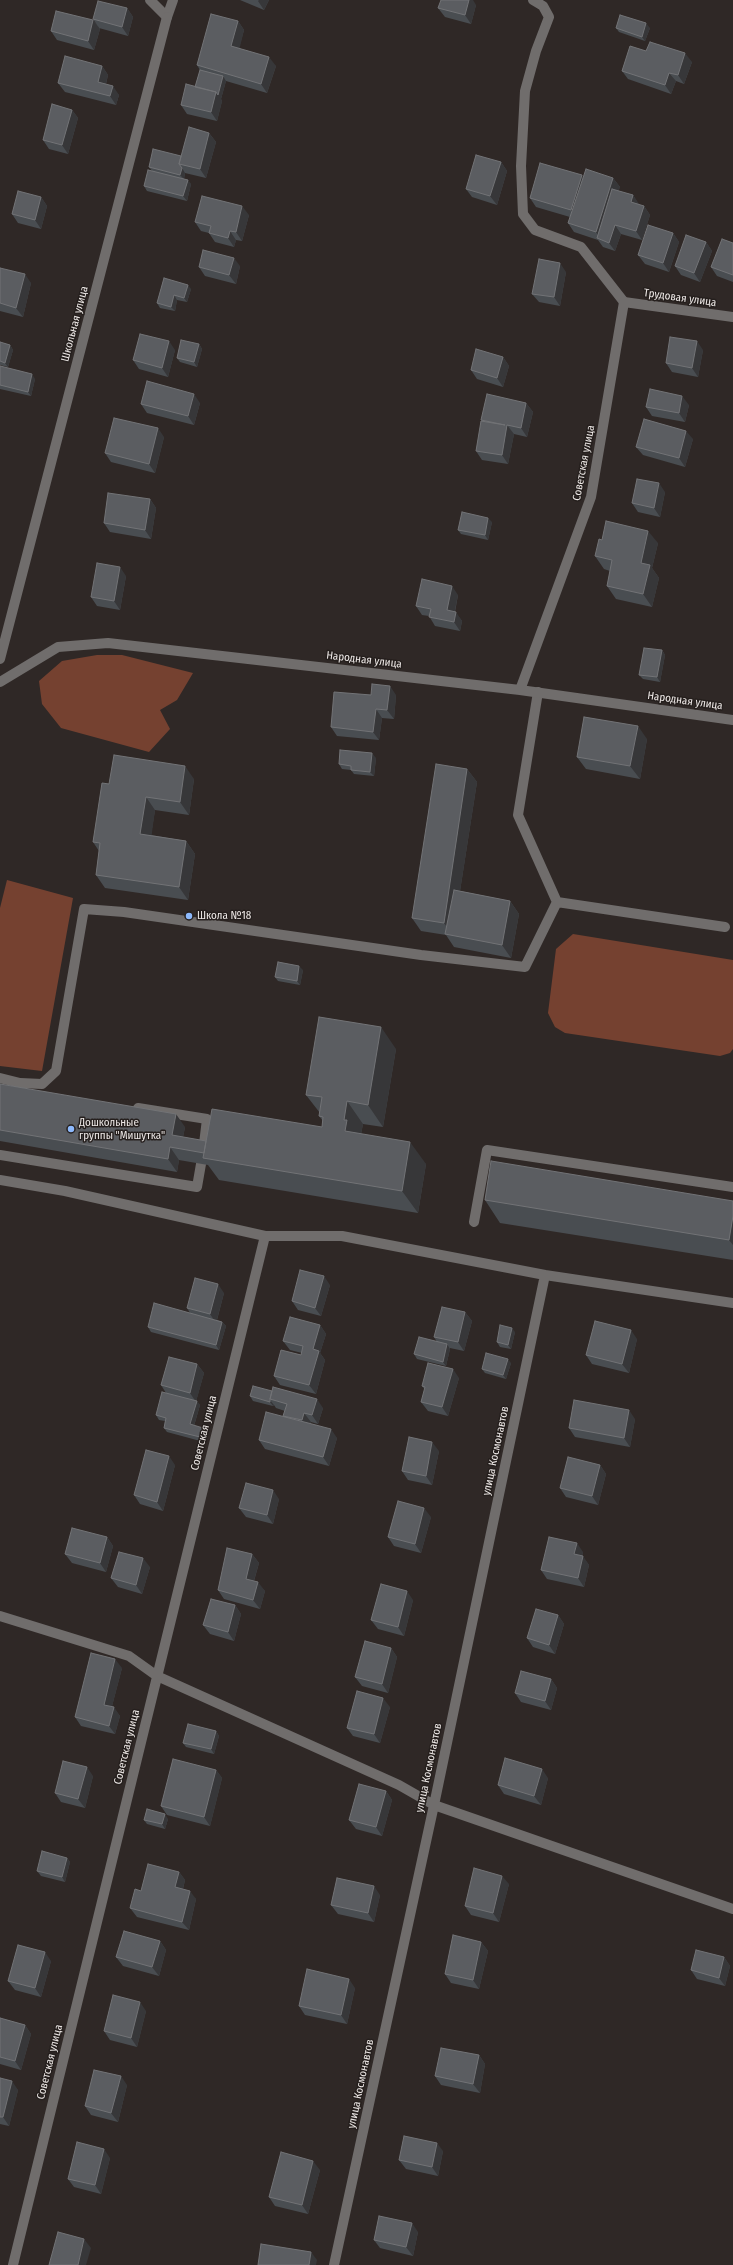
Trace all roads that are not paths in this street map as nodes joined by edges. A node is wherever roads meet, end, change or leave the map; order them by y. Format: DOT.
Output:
graph roads {
  1 [pos="150,0"];
  2 [pos="173,0"];
  3 [pos="533,0"];
  4 [pos="167,17"];
  5 [pos="624,302"];
  6 [pos="733,317"];
  7 [pos="0,659"];
  8 [pos="0,682"];
  9 [pos="520,690"];
  10 [pos="538,692"];
  11 [pos="733,720"];
  12 [pos="557,902"];
  13 [pos="724,927"];
  14 [pos="0,1078"];
  15 [pos="42,1084"];
  16 [pos="51,1094"];
  17 [pos="129,1106"];
  18 [pos="203,1152"];
  19 [pos="0,1155"];
  20 [pos="202,1164"];
  21 [pos="0,1180"];
  22 [pos="733,1187"];
  23 [pos="474,1222"];
  24 [pos="265,1236"];
  25 [pos="545,1275"];
  26 [pos="733,1303"];
  27 [pos="0,1616"];
  28 [pos="157,1676"];
  29 [pos="434,1805"];
  30 [pos="733,1909"];
  31 [pos="13,2265"];
  32 [pos="334,2265"];
  1 -- 4 [label="street"];
  2 -- 4 [label="street, Школьная улица"];
  3 -- 5 [label="street"];
  4 -- 7 [label="street, Школьная улица"];
  5 -- 6 [label="street, Трудовая улица"];
  5 -- 9 [label="street, Советская улица"];
  8 -- 9 [label="street, Народная улица"];
  9 -- 10 [label="street, Народная улица"];
  10 -- 11 [label="street, Народная улица"];
  10 -- 12 [label="street"];
  12 -- 13 [label="street"];
  12 -- 15 [label="street"];
  14 -- 15 [label="street"];
  15 -- 16 [label="street"];
  17 -- 18 [label="street"];
  19 -- 20 [label="street"];
  21 -- 24 [label="street"];
  22 -- 23 [label="street"];
  24 -- 25 [label="street"];
  24 -- 28 [label="street, Советская улица"];
  25 -- 26 [label="street"];
  25 -- 29 [label="street, улица Космонавтов"];
  27 -- 28 [label="street"];
  28 -- 29 [label="street"];
  28 -- 31 [label="street, Советская улица"];
  29 -- 30 [label="street"];
  29 -- 32 [label="street, улица Космонавтов"];
}
